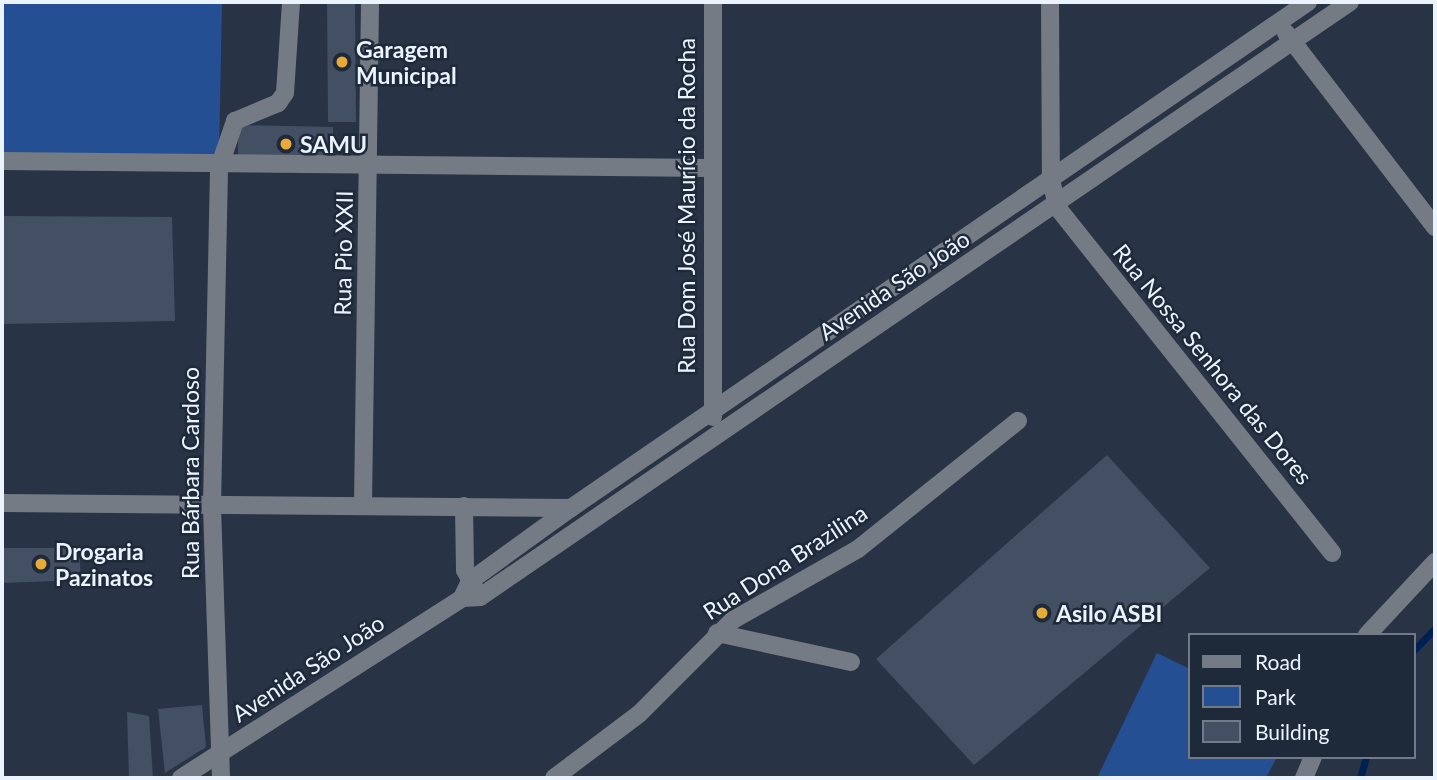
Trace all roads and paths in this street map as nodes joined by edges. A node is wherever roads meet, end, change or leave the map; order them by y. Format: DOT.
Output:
graph roads {
  1 [pos="291,2"];
  2 [pos="370,2"];
  3 [pos="713,2"];
  4 [pos="1050,2"];
  5 [pos="1308,2"];
  6 [pos="1350,2"];
  7 [pos="1277,23"];
  8 [pos="1294,41"];
  9 [pos="2,160"];
  10 [pos="369,164"];
  11 [pos="219,168"];
  12 [pos="710,168"];
  13 [pos="1051,179"];
  14 [pos="1057,207"];
  15 [pos="1435,227"];
  16 [pos="709,411"];
  17 [pos="1018,421"];
  18 [pos="721,432"];
  19 [pos="2,503"];
  20 [pos="212,505"];
  21 [pos="363,505"];
  22 [pos="464,506"];
  23 [pos="571,508"];
  24 [pos="1332,553"];
  25 [pos="1435,562"];
  26 [pos="470,580"];
  27 [pos="471,598"];
  28 [pos="717,633"];
  29 [pos="1369,633"];
  30 [pos="851,662"];
  31 [pos="219,754"];
  32 [pos="1311,759"];
  33 [pos="181,778"];
  34 [pos="222,778"];
  35 [pos="554,778"];
  36 [pos="1304,778"];
  1 -- 11 [label="street, Rua Bárbara Cardoso"];
  2 -- 10 [label="street, Rua Pio XXII"];
  3 -- 12 [label="street, Rua Dom José Maurício da Rocha"];
  4 -- 13 [label="street"];
  5 -- 7 [label="street, Avenida São João"];
  6 -- 8 [label="street, Avenida São João"];
  7 -- 8 [label="street"];
  7 -- 13 [label="street, Avenida São João"];
  8 -- 14 [label="street, Avenida São João"];
  8 -- 15 [label="street"];
  9 -- 11 [label="street"];
  10 -- 11 [label="street"];
  10 -- 12 [label="street"];
  10 -- 21 [label="street, Rua Pio XXII"];
  11 -- 20 [label="street, Rua Bárbara Cardoso"];
  12 -- 16 [label="street, Rua Dom José Maurício da Rocha"];
  13 -- 14 [label="street"];
  13 -- 16 [label="street, Avenida São João"];
  14 -- 18 [label="street, Avenida São João"];
  14 -- 24 [label="street, Rua Nossa Senhora das Dores"];
  16 -- 18 [label="street"];
  16 -- 23 [label="street, Avenida São João"];
  17 -- 28 [label="street, Rua Dona Brazilina"];
  18 -- 27 [label="street, Avenida São João"];
  19 -- 20 [label="street"];
  20 -- 21 [label="street"];
  20 -- 31 [label="street, Rua Bárbara Cardoso"];
  21 -- 22 [label="street"];
  22 -- 23 [label="street"];
  22 -- 26 [label="street"];
  23 -- 26 [label="street, Avenida São João"];
  25 -- 29 [label="street"];
  26 -- 27 [label="street"];
  27 -- 31 [label="street, Avenida São João"];
  28 -- 30 [label="street"];
  28 -- 35 [label="street, Rua Dona Brazilina"];
  31 -- 33 [label="street, Avenida São João"];
  31 -- 34 [label="street, Rua Bárbara Cardoso"];
  32 -- 36 [label="street"];
}
